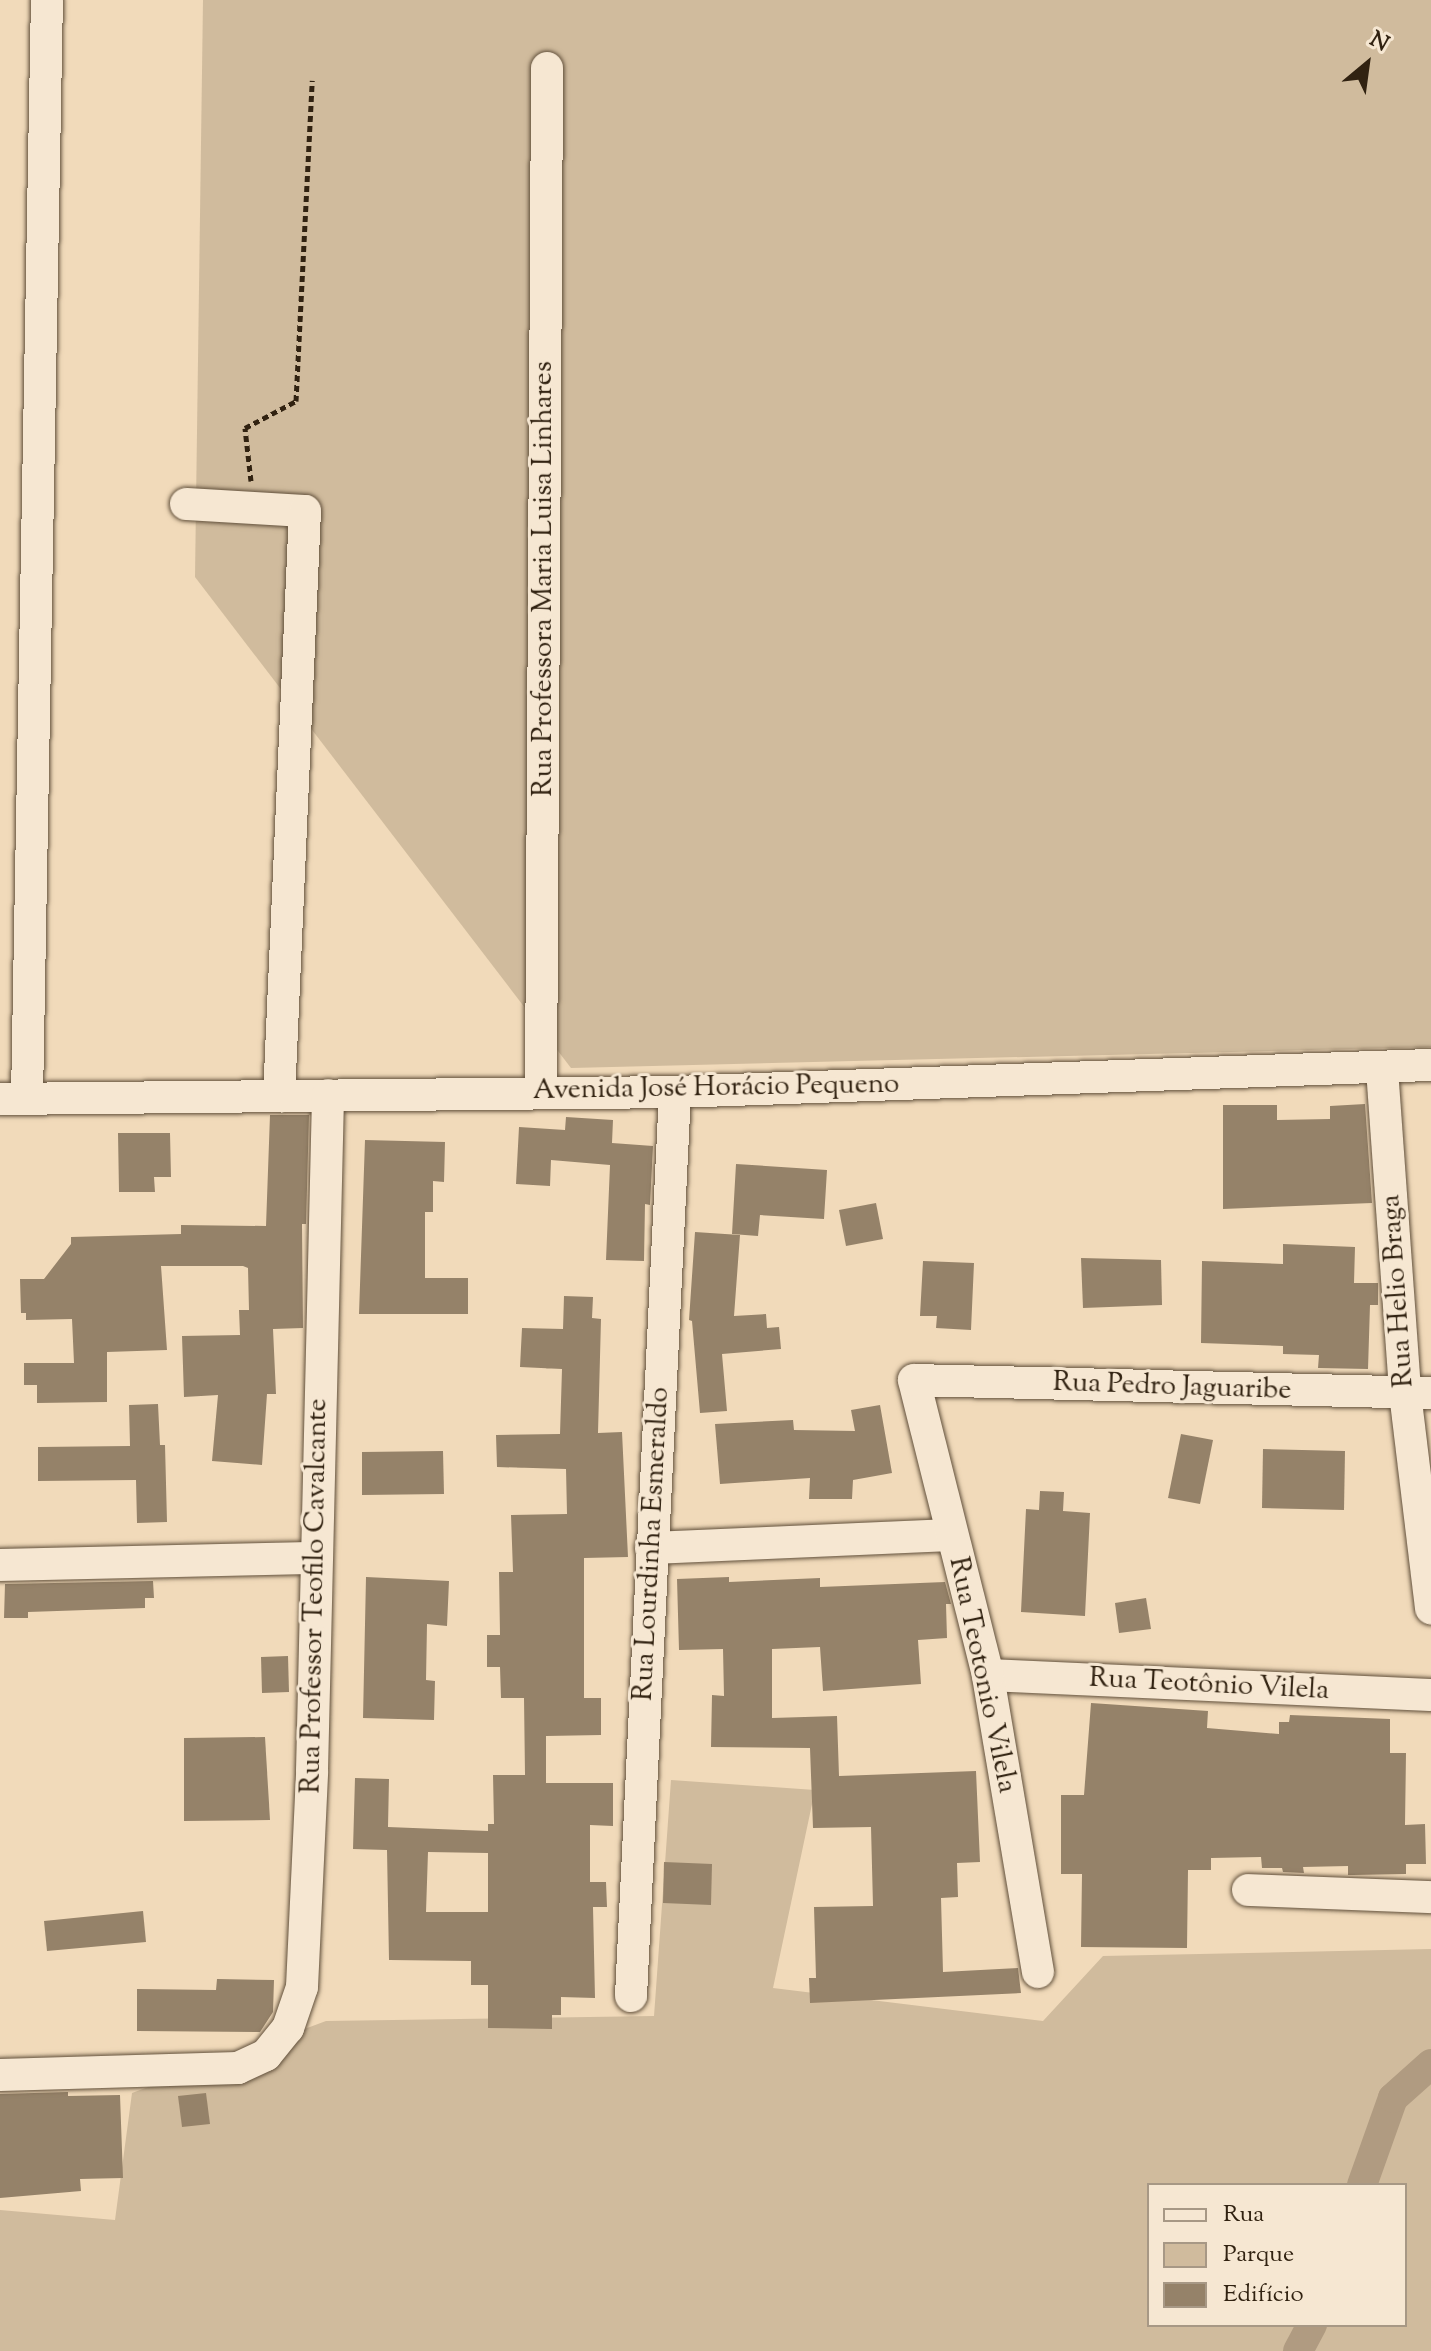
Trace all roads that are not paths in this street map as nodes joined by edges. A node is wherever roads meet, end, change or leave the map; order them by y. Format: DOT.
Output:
graph roads {
  1 [pos="47,0"];
  2 [pos="547,68"];
  3 [pos="186,504"];
  4 [pos="1431,1065"];
  5 [pos="1382,1069"];
  6 [pos="541,1091"];
  7 [pos="675,1092"];
  8 [pos="328,1095"];
  9 [pos="279,1096"];
  10 [pos="14,1098"];
  11 [pos="914,1380"];
  12 [pos="1418,1393"];
  13 [pos="952,1535"];
  14 [pos="651,1548"];
  15 [pos="316,1558"];
  16 [pos="0,1565"];
  17 [pos="1431,1608"];
  18 [pos="988,1675"];
  19 [pos="1431,1695"];
  20 [pos="1248,1890"];
  21 [pos="1431,1897"];
  22 [pos="1038,1972"];
  23 [pos="631,1996"];
  24 [pos="0,2075"];
  1 -- 10 [label="street"];
  2 -- 6 [label="street, Rua Professora Maria Luisa Linhares"];
  3 -- 9 [label="street"];
  4 -- 5 [label="street, Avenida José Horácio Pequeno"];
  5 -- 7 [label="street, Avenida José Horácio Pequeno"];
  5 -- 12 [label="street, Rua Helio Braga"];
  6 -- 7 [label="street, Avenida José Horácio Pequeno"];
  6 -- 8 [label="street, Avenida José Horácio Pequeno"];
  7 -- 14 [label="street, Rua Lourdinha Esmeraldo"];
  8 -- 9 [label="street, Avenida José Horácio Pequeno"];
  8 -- 15 [label="street, Rua Professor Teofilo Cavalcante"];
  9 -- 10 [label="street, Avenida José Horácio Pequeno"];
  11 -- 12 [label="street, Rua Pedro Jaguaribe"];
  11 -- 13 [label="street, Rua Teotonio Vilela"];
  12 -- 17 [label="street, Rua Helio Braga"];
  13 -- 14 [label="street"];
  13 -- 18 [label="street, Rua Teotonio Vilela"];
  14 -- 23 [label="street, Rua Lourdinha Esmeraldo"];
  15 -- 16 [label="street"];
  15 -- 24 [label="street, Rua Professor Teofilo Cavalcante"];
  18 -- 19 [label="street, Rua Teotônio Vilela"];
  18 -- 22 [label="street, Rua Teotonio Vilela"];
  20 -- 21 [label="street"];
}
